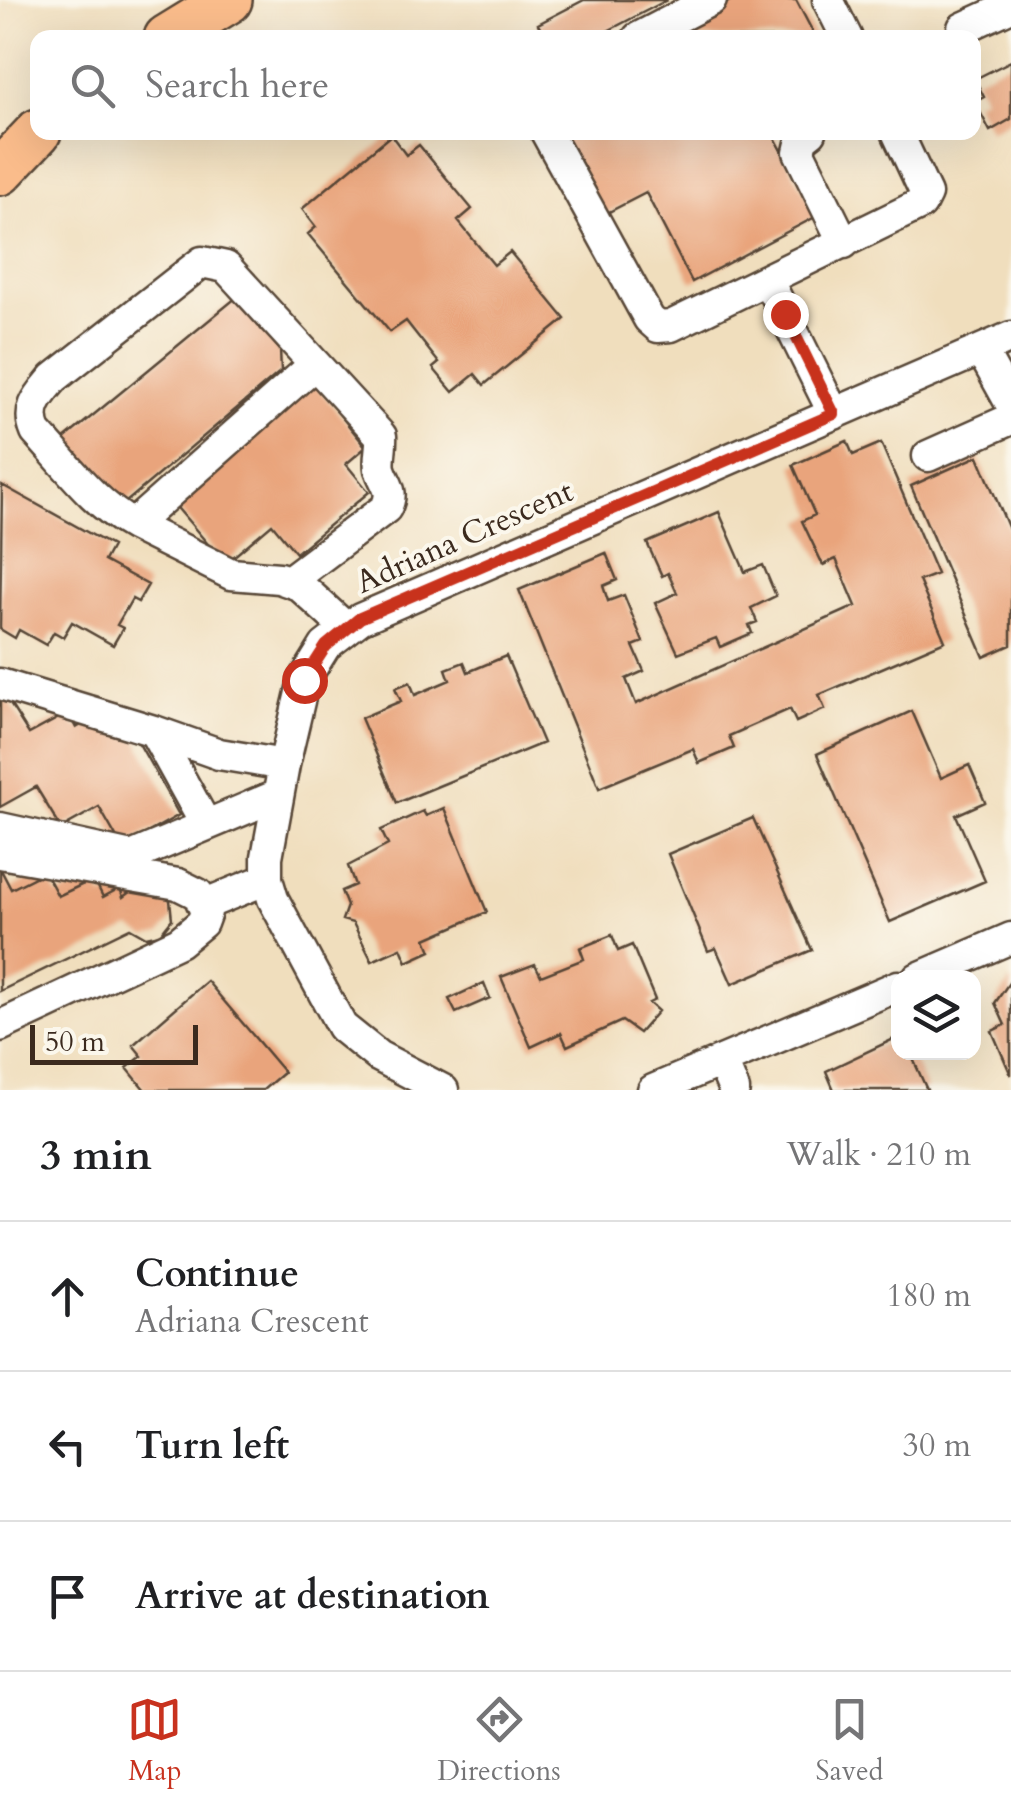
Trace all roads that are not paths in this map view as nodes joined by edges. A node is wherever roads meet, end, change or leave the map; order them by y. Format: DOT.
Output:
graph roads {
  1 [pos="229,0"];
  2 [pos="711,0"];
  3 [pos="828,0"];
  4 [pos="1011,6"];
  5 [pos="963,28"];
  6 [pos="181,30"];
  7 [pos="653,30"];
  8 [pos="844,30"];
  9 [pos="30,135"];
  10 [pos="30,139"];
  11 [pos="550,140"];
  12 [pos="802,140"];
  13 [pos="901,140"];
  14 [pos="0,154"];
  15 [pos="0,172"];
  16 [pos="844,243"];
  17 [pos="768,282"];
  18 [pos="1011,337"];
  19 [pos="981,350"];
  20 [pos="316,364"];
  21 [pos="1011,404"];
  22 [pos="834,414"];
  23 [pos="1011,420"];
  24 [pos="928,456"];
  25 [pos="133,525"];
  26 [pos="289,581"];
  27 [pos="347,628"];
  28 [pos="0,684"];
  29 [pos="154,732"];
  30 [pos="284,765"];
  31 [pos="278,795"];
  32 [pos="206,825"];
  33 [pos="0,828"];
  34 [pos="0,853"];
  35 [pos="267,879"];
  36 [pos="203,905"];
  37 [pos="1011,938"];
  38 [pos="937,970"];
  39 [pos="891,989"];
  40 [pos="0,1026"];
  41 [pos="722,1061"];
  42 [pos="443,1090"];
  43 [pos="653,1090"];
  44 [pos="734,1090"];
  1 -- 6 [label="highway"];
  2 -- 7 [label="street"];
  3 -- 8 [label="street"];
  4 -- 5 [label="street"];
  9 -- 14 [label="highway"];
  10 -- 15 [label="highway"];
  11 -- 17 [label="street"];
  12 -- 16 [label="street"];
  13 -- 16 [label="street"];
  16 -- 17 [label="street"];
  17 -- 22 [label="street"];
  18 -- 19 [label="street, Adriana Crescent"];
  19 -- 21 [label="street"];
  19 -- 22 [label="street, Adriana Crescent"];
  20 -- 25 [label="street"];
  20 -- 25 [label="street"];
  20 -- 26 [label="street"];
  22 -- 27 [label="street, Adriana Crescent"];
  23 -- 24 [label="street"];
  25 -- 26 [label="street"];
  26 -- 27 [label="street"];
  27 -- 30 [label="street, Adriana Crescent"];
  28 -- 29 [label="street"];
  29 -- 30 [label="street"];
  29 -- 32 [label="street"];
  30 -- 31 [label="street, Adriana Crescent"];
  31 -- 32 [label="street"];
  31 -- 35 [label="street, Adriana Crescent"];
  32 -- 33 [label="street"];
  34 -- 36 [label="street"];
  35 -- 36 [label="street"];
  35 -- 42 [label="street, Adriana Crescent"];
  36 -- 40 [label="street"];
  37 -- 38 [label="street"];
  39 -- 41 [label="street"];
  41 -- 43 [label="street"];
  41 -- 44 [label="street"];
}
